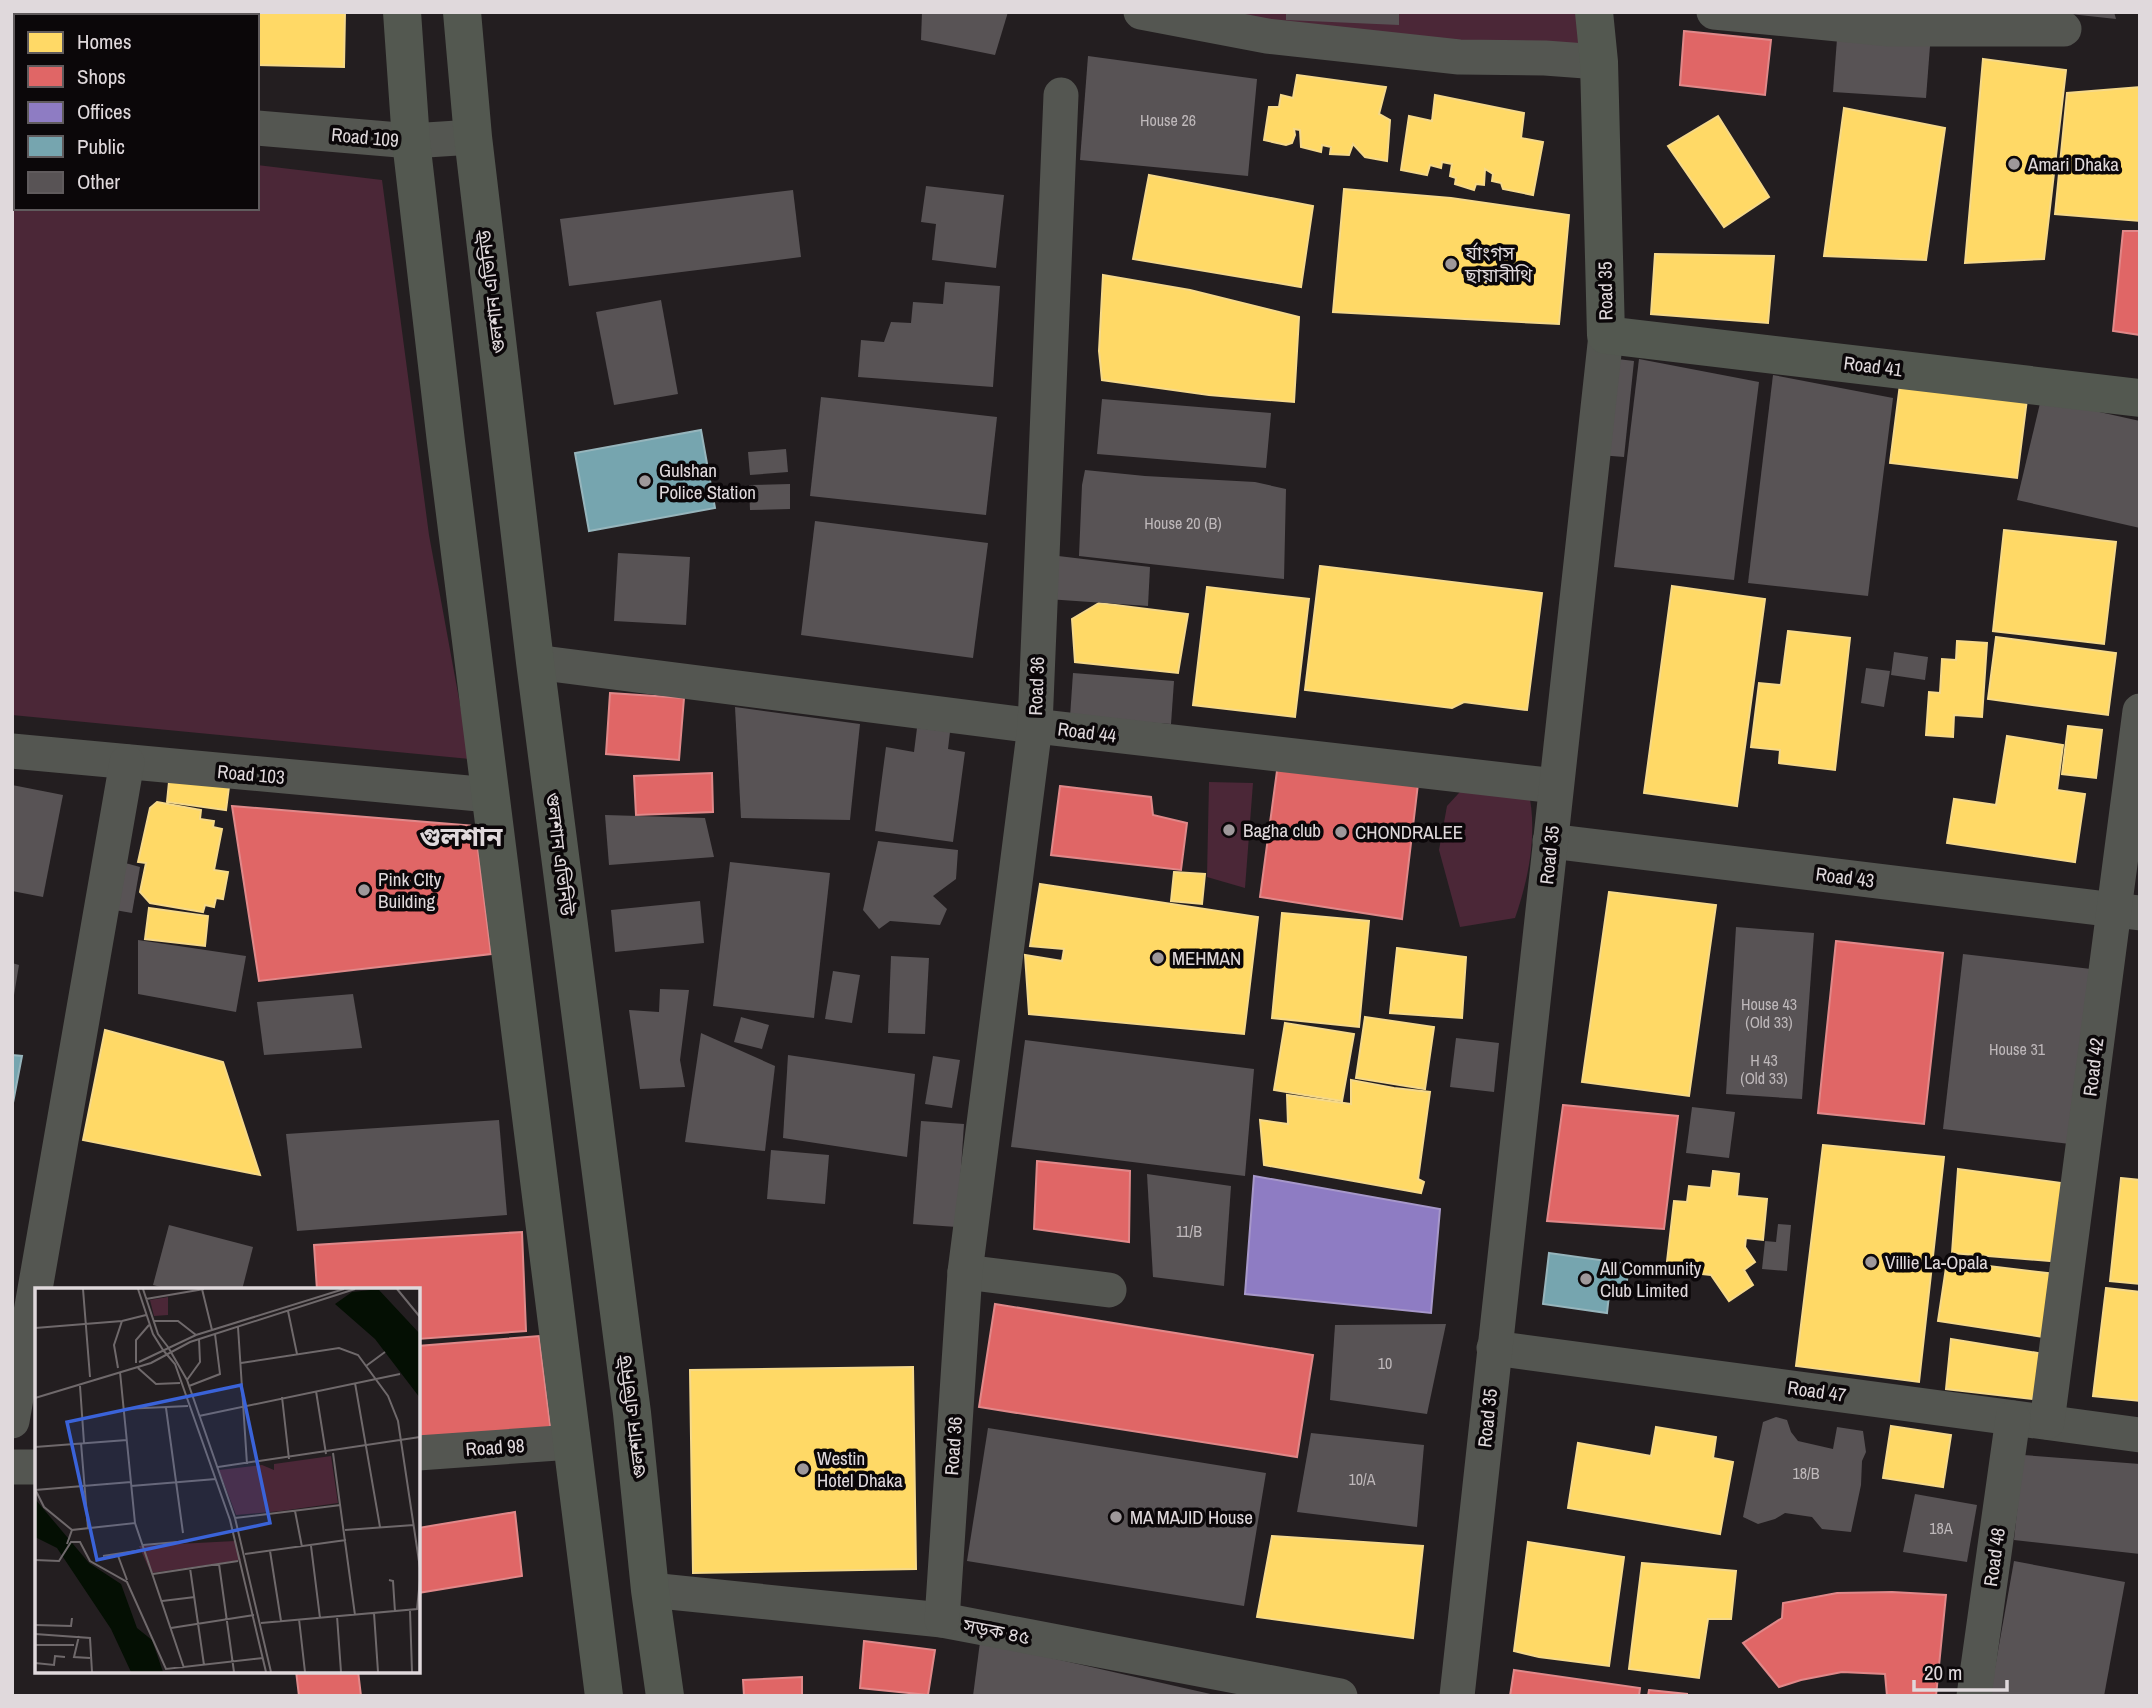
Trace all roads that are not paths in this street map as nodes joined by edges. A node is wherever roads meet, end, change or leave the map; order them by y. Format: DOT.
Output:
graph roads {
  1 [pos="402,12"];
  2 [pos="462,12"];
  3 [pos="1141,12"];
  4 [pos="1594,12"];
  5 [pos="1714,12"];
  6 [pos="1888,21"];
  7 [pos="2064,29"];
  8 [pos="1600,62"];
  9 [pos="1061,95"];
  10 [pos="259,128"];
  11 [pos="473,137"];
  12 [pos="411,141"];
  13 [pos="1606,335"];
  14 [pos="2140,398"];
  15 [pos="535,662"];
  16 [pos="2140,711"];
  17 [pos="1035,726"];
  18 [pos="12,751"];
  19 [pos="127,762"];
  20 [pos="1556,786"];
  21 [pos="490,795"];
  22 [pos="1550,841"];
  23 [pos="2127,911"];
  24 [pos="965,1272"];
  25 [pos="35,1288"];
  26 [pos="35,1289"];
  27 [pos="1110,1290"];
  28 [pos="1494,1348"];
  29 [pos="2030,1420"];
  30 [pos="12,1421"];
  31 [pos="2140,1435"];
  32 [pos="572,1442"];
  33 [pos="420,1452"];
  34 [pos="12,1467"];
  35 [pos="35,1468"];
  36 [pos="650,1590"];
  37 [pos="942,1620"];
  38 [pos="604,1696"];
  39 [pos="665,1696"];
  40 [pos="1340,1696"];
  41 [pos="1457,1696"];
  42 [pos="1974,1696"];
  1 -- 12 [label="main road"];
  2 -- 11 [label="main road, গুলশান এভিনিউ"];
  3 -- 8 [label="street"];
  4 -- 8 [label="main road, Road 35"];
  5 -- 6 [label="street"];
  6 -- 7 [label="street"];
  8 -- 13 [label="main road, Road 35"];
  9 -- 17 [label="street, Road 36"];
  10 -- 12 [label="street, Road 109"];
  11 -- 12 [label="street, Road 109"];
  11 -- 15 [label="main road, গুলশান এভিনিউ"];
  12 -- 21 [label="main road"];
  13 -- 14 [label="main road, Road 41"];
  13 -- 20 [label="street, Road 35"];
  15 -- 17 [label="street, Road 44"];
  15 -- 36 [label="main road, গুলশান এভিনিউ"];
  16 -- 23 [label="street, Road 42"];
  17 -- 20 [label="street, Road 44"];
  17 -- 24 [label="street, Road 36"];
  18 -- 19 [label="street, Road 103"];
  19 -- 21 [label="street, Road 103"];
  19 -- 25 [label="street"];
  20 -- 22 [label="street, Road 35"];
  21 -- 32 [label="main road"];
  22 -- 23 [label="street, Road 43"];
  22 -- 28 [label="street, Road 35"];
  23 -- 29 [label="street, Road 42"];
  24 -- 27 [label="street"];
  24 -- 37 [label="street, Road 36"];
  26 -- 30 [label="street"];
  28 -- 29 [label="street, Road 47"];
  28 -- 41 [label="street, Road 35"];
  29 -- 31 [label="street, Road 47"];
  29 -- 42 [label="street, Road 48"];
  32 -- 33 [label="street, Road 98"];
  32 -- 38 [label="main road"];
  34 -- 35 [label="street"];
  36 -- 37 [label="street, সড়ক ৪৫"];
  36 -- 39 [label="main road, গুলশান এভিনিউ"];
  37 -- 40 [label="street, সড়ক ৪৫"];
}
